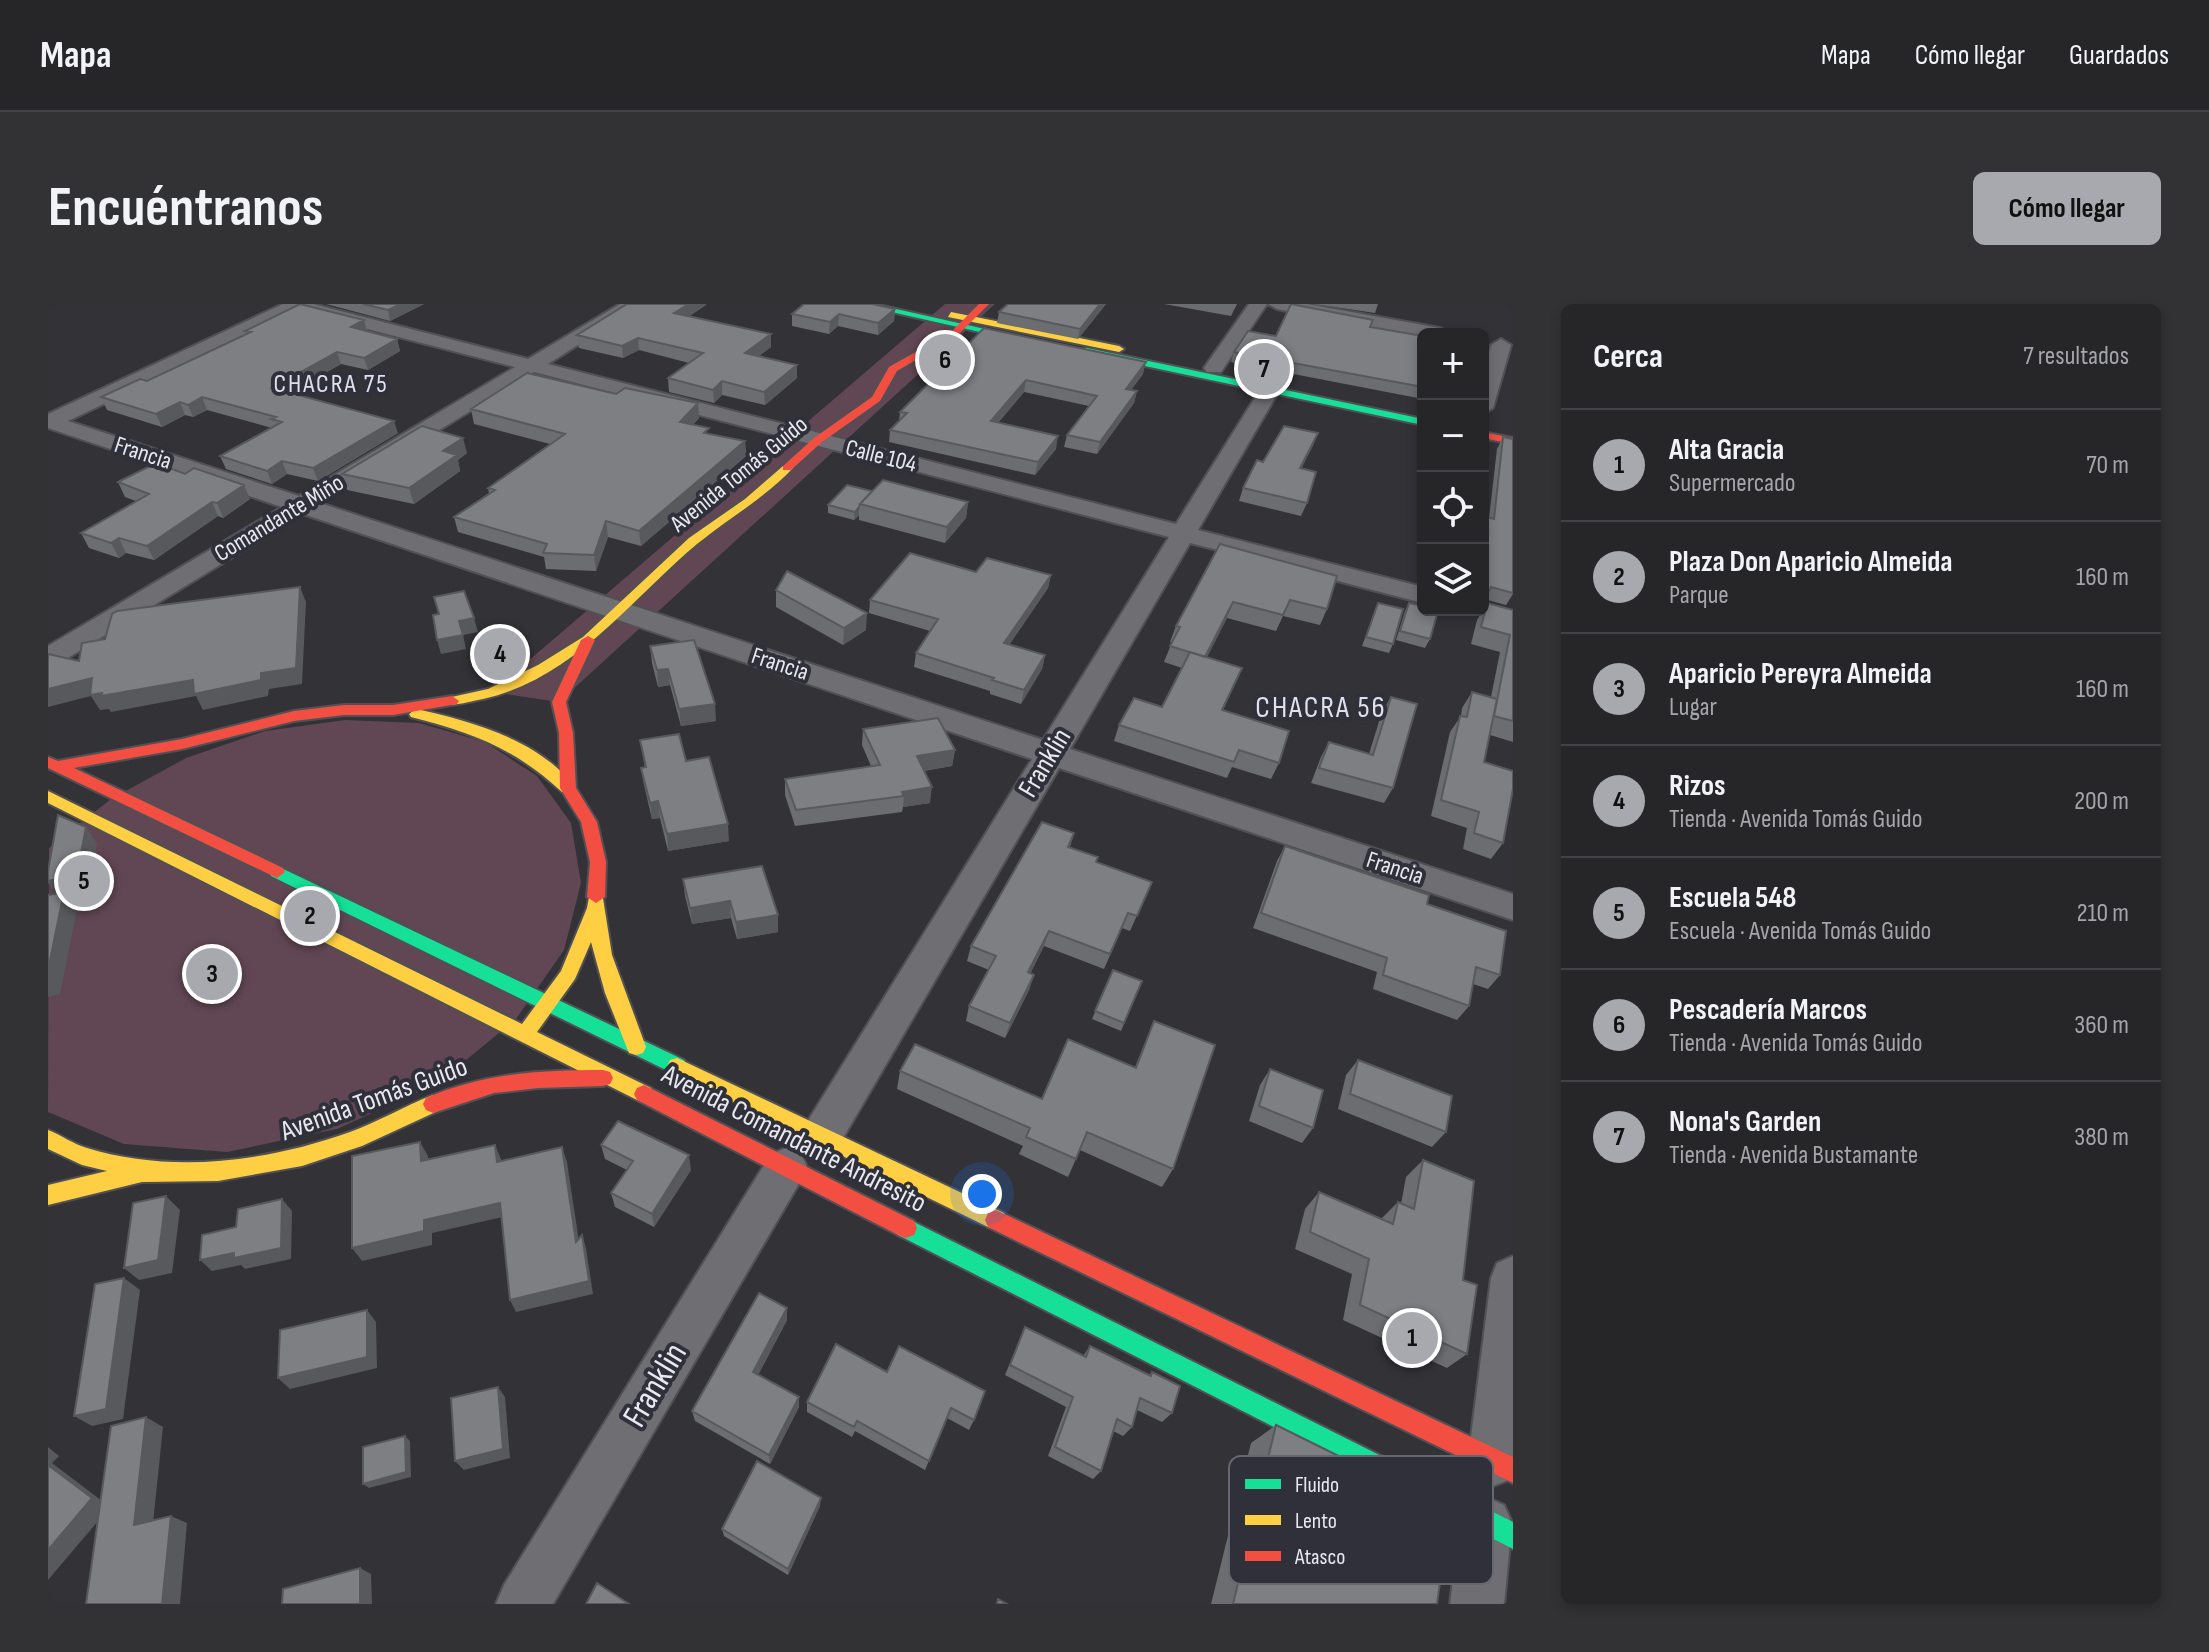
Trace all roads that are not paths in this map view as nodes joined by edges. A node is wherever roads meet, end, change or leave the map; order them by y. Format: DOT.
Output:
graph roads {
  1 [pos="633,304"];
  2 [pos="861,304"];
  3 [pos="898,304"];
  4 [pos="984,304"];
  5 [pos="1258,304"];
  6 [pos="1277,304"];
  7 [pos="1406,304"];
  8 [pos="298,305"];
  9 [pos="945,313"];
  10 [pos="968,322"];
  11 [pos="1395,326"];
  12 [pos="1417,330"];
  13 [pos="1499,345"];
  14 [pos="922,353"];
  15 [pos="531,365"];
  16 [pos="1214,368"];
  17 [pos="1270,389"];
  18 [pos="1485,400"];
  19 [pos="1417,412"];
  20 [pos="1417,421"];
  21 [pos="48,422"];
  22 [pos="1489,426"];
  23 [pos="1513,432"];
  24 [pos="1489,436"];
  25 [pos="818,440"];
  26 [pos="1513,441"];
  27 [pos="300,505"];
  28 [pos="1183,534"];
  29 [pos="1417,593"];
  30 [pos="617,611"];
  31 [pos="588,640"];
  32 [pos="48,658"];
  33 [pos="393,710"];
  34 [pos="243,727"];
  35 [pos="1050,755"];
  36 [pos="52,764"];
  37 [pos="568,788"];
  38 [pos="105,790"];
  39 [pos="48,796"];
  40 [pos="70,816"];
  41 [pos="310,889"];
  42 [pos="596,906"];
  43 [pos="1513,907"];
  44 [pos="283,914"];
  45 [pos="549,1005"];
  46 [pos="524,1034"];
  47 [pos="636,1047"];
  48 [pos="510,1049"];
  49 [pos="489,1066"];
  50 [pos="612,1078"];
  51 [pos="441,1100"];
  52 [pos="48,1139"];
  53 [pos="804,1152"];
  54 [pos="156,1171"];
  55 [pos="48,1195"];
  56 [pos="1513,1278"];
  57 [pos="1364,1456"];
  58 [pos="1481,1456"];
  59 [pos="1503,1466"];
  60 [pos="1500,1530"];
  61 [pos="1493,1553"];
  62 [pos="1483,1584"];
  63 [pos="523,1604"];
  64 [pos="1477,1604"];
  1 -- 15 [label="street, Comandante Miño"];
  2 -- 9 [label="main road"];
  3 -- 9 [label="main road"];
  4 -- 10 [label="main road, Avenida Tomás Guido"];
  5 -- 16 [label="street"];
  6 -- 11 [label="street"];
  7 -- 11 [label="street"];
  8 -- 15 [label="street, Calle 104"];
  8 -- 21 [label="street"];
  9 -- 10 [label="main road"];
  9 -- 14 [label="main road"];
  10 -- 14 [label="main road, Avenida Tomás Guido"];
  10 -- 16 [label="main road"];
  10 -- 17 [label="main road"];
  11 -- 12 [label="street"];
  13 -- 18 [label="street"];
  14 -- 25 [label="main road, Avenida Tomás Guido"];
  15 -- 25 [label="street, Calle 104"];
  15 -- 27 [label="street, Comandante Miño"];
  16 -- 19 [label="main road"];
  17 -- 20 [label="main road"];
  17 -- 28 [label="street, Franklin"];
  21 -- 27 [label="street, Francia"];
  22 -- 23 [label="main road"];
  24 -- 26 [label="main road"];
  25 -- 28 [label="street, Calle 104"];
  25 -- 30 [label="main road, Avenida Tomás Guido"];
  27 -- 30 [label="street, Francia"];
  27 -- 32 [label="street, Comandante Miño"];
  28 -- 29 [label="street, Calle 104"];
  28 -- 35 [label="street, Franklin"];
  30 -- 31 [label="main road, Avenida Tomás Guido"];
  30 -- 35 [label="street, Francia"];
  31 -- 33 [label="main road, Avenida Tomás Guido"];
  31 -- 37 [label="main road, Avenida Tomás Guido"];
  33 -- 34 [label="main road, Avenida Tomás Guido"];
  33 -- 37 [label="main road, Avenida Tomás Guido"];
  34 -- 36 [label="main road, Avenida Tomás Guido"];
  34 -- 38 [label="main road, Avenida Tomás Guido"];
  35 -- 43 [label="street, Francia"];
  35 -- 53 [label="street, Franklin"];
  36 -- 38 [label="main road, Avenida Comandante Andresito"];
  37 -- 42 [label="main road, Avenida Tomás Guido"];
  38 -- 40 [label="main road, Avenida Tomás Guido"];
  38 -- 41 [label="main road, Avenida Comandante Andresito"];
  39 -- 40 [label="main road, Avenida Comandante Andresito"];
  40 -- 44 [label="main road, Avenida Comandante Andresito"];
  41 -- 44 [label="main road"];
  41 -- 45 [label="main road, Avenida Comandante Andresito"];
  42 -- 45 [label="main road"];
  42 -- 47 [label="main road, Avenida Tomás Guido"];
  44 -- 46 [label="main road, Avenida Comandante Andresito"];
  45 -- 46 [label="main road"];
  45 -- 47 [label="main road, Avenida Comandante Andresito"];
  46 -- 48 [label="main road"];
  46 -- 50 [label="main road, Avenida Comandante Andresito"];
  47 -- 53 [label="main road, Avenida Comandante Andresito"];
  49 -- 51 [label="main road"];
  50 -- 51 [label="main road, Avenida Tomás Guido"];
  50 -- 53 [label="main road, Avenida Comandante Andresito"];
  51 -- 54 [label="main road, Avenida Tomás Guido"];
  52 -- 54 [label="main road, Avenida Tomás Guido"];
  53 -- 57 [label="main road, Avenida Comandante Andresito"];
  53 -- 58 [label="main road, Avenida Comandante Andresito"];
  53 -- 63 [label="street, Franklin"];
  54 -- 55 [label="main road, Avenida Tomás Guido"];
  56 -- 59 [label="street"];
  60 -- 61 [label="street"];
  62 -- 64 [label="street"];
}
